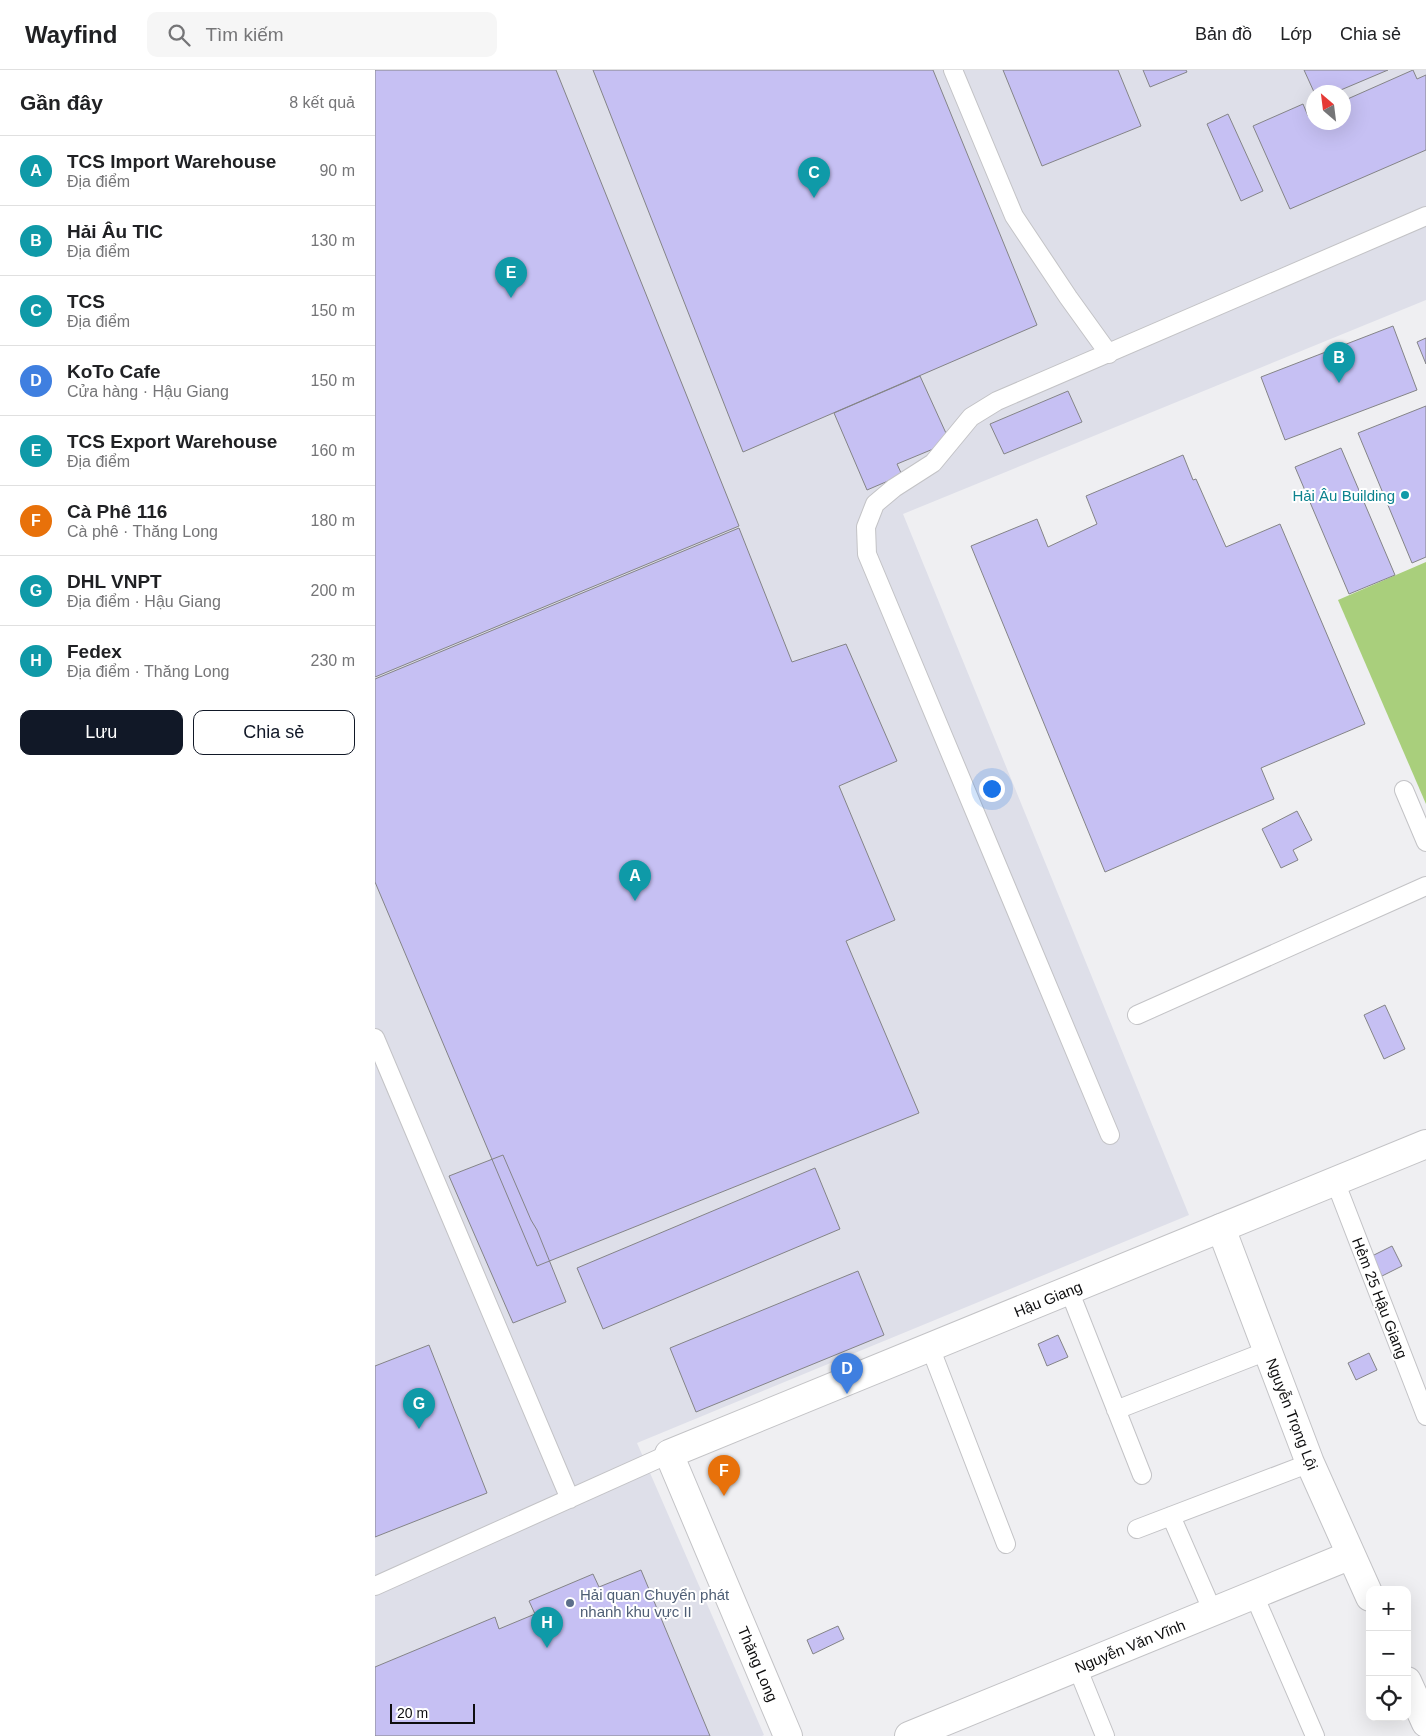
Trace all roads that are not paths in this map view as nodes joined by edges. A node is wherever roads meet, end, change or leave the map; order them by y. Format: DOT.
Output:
graph roads {
  1 [pos="953,70"];
  2 [pos="1426,216"];
  3 [pos="1109,354"];
  4 [pos="1404,790"];
  5 [pos="1426,842"];
  6 [pos="1426,886"];
  7 [pos="1137,1015"];
  8 [pos="375,1038"];
  9 [pos="1110,1135"];
  10 [pos="1426,1144"];
  11 [pos="1335,1181"];
  12 [pos="1221,1228"];
  13 [pos="1069,1290"];
  14 [pos="930,1347"];
  15 [pos="1267,1351"];
  16 [pos="1116,1410"];
  17 [pos="1425,1411"];
  18 [pos="669,1454"];
  19 [pos="1310,1463"];
  20 [pos="1142,1475"];
  21 [pos="570,1499"];
  22 [pos="1171,1516"];
  23 [pos="1137,1529"];
  24 [pos="1005,1544"];
  25 [pos="1351,1555"];
  26 [pos="375,1586"];
  27 [pos="1366,1588"];
  28 [pos="1254,1595"];
  29 [pos="1213,1612"];
  30 [pos="1077,1667"];
  31 [pos="1411,1690"];
  32 [pos="1426,1723"];
  33 [pos="788,1736"];
  34 [pos="909,1736"];
  35 [pos="1105,1736"];
  36 [pos="1315,1736"];
  1 -- 3 [label="lane"];
  2 -- 3 [label="lane"];
  3 -- 9 [label="lane"];
  4 -- 5 [label="lane"];
  6 -- 7 [label="lane"];
  8 -- 21 [label="lane"];
  10 -- 11 [label="street, Hậu Giang"];
  11 -- 12 [label="street, Hậu Giang"];
  11 -- 17 [label="lane, Hẻm 25 Hậu Giang"];
  12 -- 13 [label="street, Hậu Giang"];
  12 -- 15 [label="street, Nguyễn Trọng Lội"];
  13 -- 14 [label="street, Hậu Giang"];
  13 -- 16 [label="lane"];
  14 -- 18 [label="street, Hậu Giang"];
  14 -- 24 [label="lane"];
  15 -- 16 [label="lane"];
  15 -- 19 [label="street, Nguyễn Trọng Lội"];
  16 -- 20 [label="lane"];
  18 -- 21 [label="lane"];
  18 -- 33 [label="street, Thăng Long"];
  19 -- 22 [label="lane"];
  19 -- 25 [label="street, Nguyễn Trọng Lội"];
  21 -- 26 [label="lane"];
  22 -- 23 [label="lane"];
  22 -- 29 [label="lane"];
  25 -- 27 [label="street, Nguyễn Trọng Lội"];
  25 -- 28 [label="street, Nguyễn Văn Vĩnh"];
  28 -- 29 [label="street, Nguyễn Văn Vĩnh"];
  28 -- 36 [label="lane"];
  29 -- 30 [label="street, Nguyễn Văn Vĩnh"];
  30 -- 34 [label="street, Nguyễn Văn Vĩnh"];
  30 -- 35 [label="lane"];
  31 -- 32 [label="street"];
}
